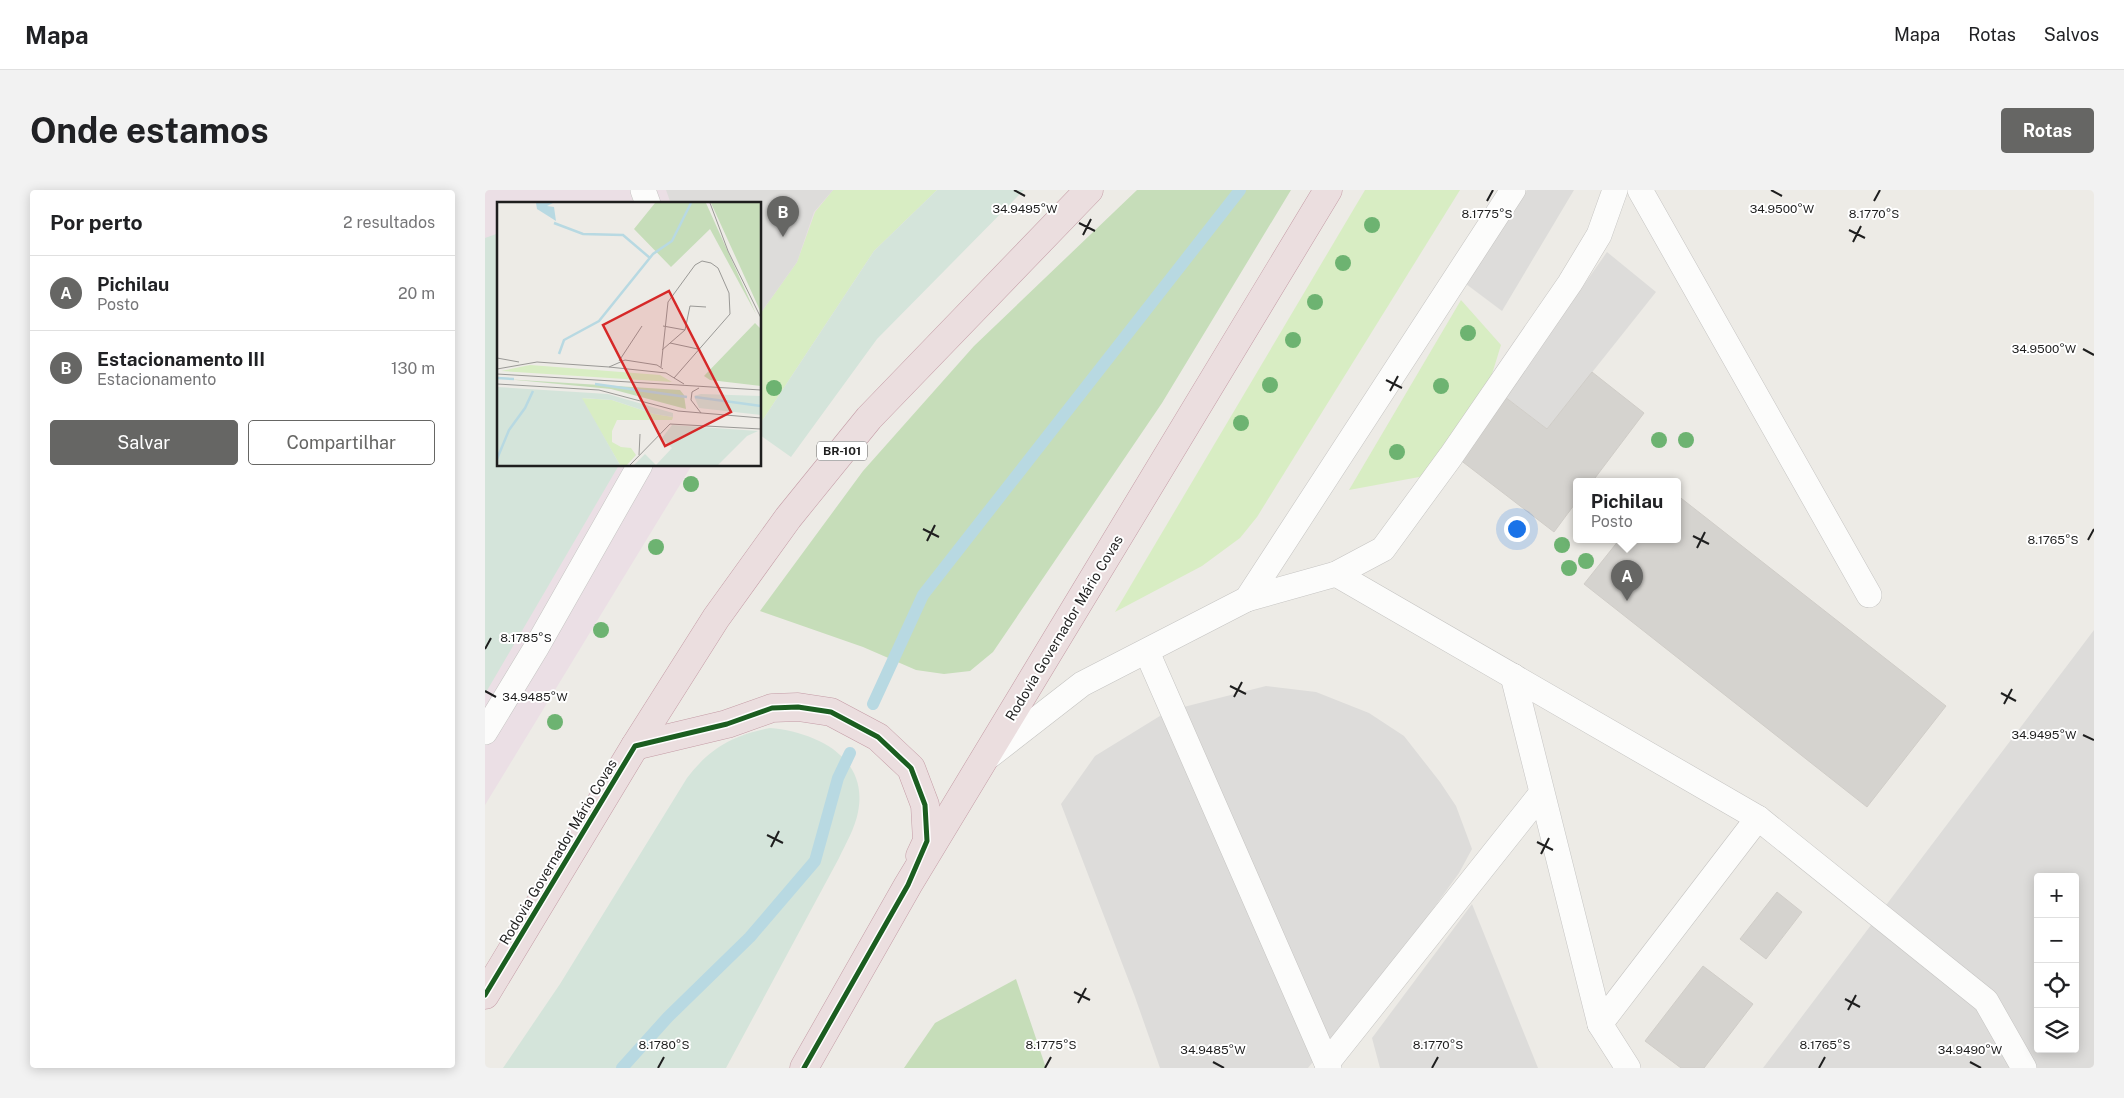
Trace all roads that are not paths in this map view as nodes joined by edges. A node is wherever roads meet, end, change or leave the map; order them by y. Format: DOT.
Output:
graph roads {
  1 [pos="643,190"];
  2 [pos="1089,190"];
  3 [pos="1328,190"];
  4 [pos="1513,190"];
  5 [pos="1615,190"];
  6 [pos="1640,190"];
  7 [pos="647,202"];
  8 [pos="639,466"];
  9 [pos="1336,574"];
  10 [pos="1869,595"];
  11 [pos="1247,599"];
  12 [pos="1147,652"];
  13 [pos="1513,676"];
  14 [pos="485,732"];
  15 [pos="635,746"];
  16 [pos="984,760"];
  17 [pos="1541,794"];
  18 [pos="1758,818"];
  19 [pos="908,885"];
  20 [pos="485,995"];
  21 [pos="1600,1024"];
  22 [pos="1328,1065"];
  23 [pos="804,1068"];
  24 [pos="1628,1068"];
  25 [pos="2024,1068"];
  1 -- 7 [label="lane"];
  2 -- 15 [label="highway, Rodovia Governador Mário Covas / BR-101"];
  3 -- 16 [label="highway, Rodovia Governador Mário Covas"];
  4 -- 11 [label="lane"];
  5 -- 9 [label="lane"];
  6 -- 10 [label="lane"];
  8 -- 14 [label="lane"];
  9 -- 11 [label="lane"];
  9 -- 13 [label="lane"];
  11 -- 12 [label="lane"];
  12 -- 16 [label="lane"];
  12 -- 22 [label="lane"];
  13 -- 17 [label="lane"];
  13 -- 18 [label="lane"];
  15 -- 19 [label="highway"];
  15 -- 20 [label="highway, Rodovia Governador Mário Covas / BR-101"];
  16 -- 19 [label="highway, Rodovia Governador Mário Covas"];
  17 -- 21 [label="lane"];
  17 -- 22 [label="lane"];
  18 -- 21 [label="lane"];
  18 -- 25 [label="lane"];
  19 -- 23 [label="highway, Rodovia Governador Mário Covas"];
  21 -- 24 [label="lane"];
}
